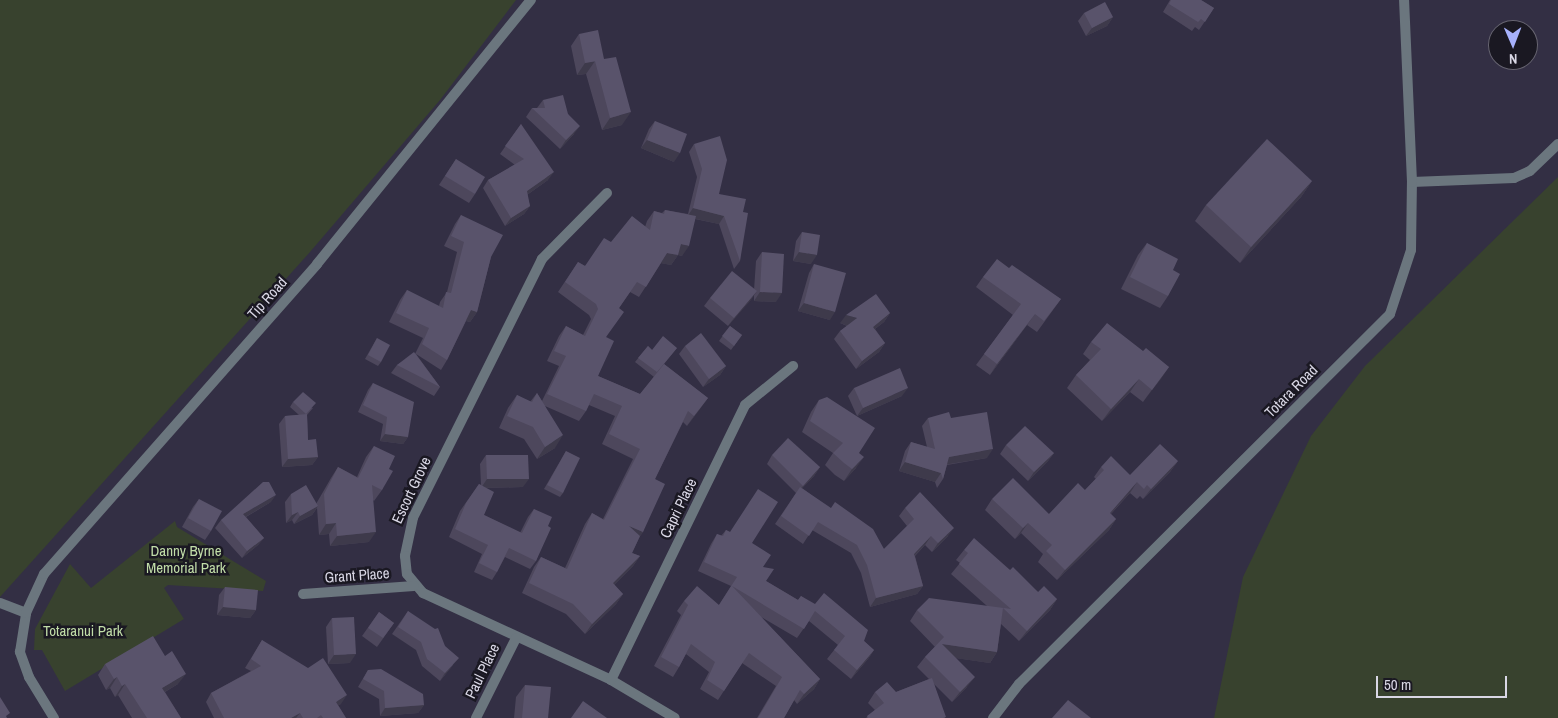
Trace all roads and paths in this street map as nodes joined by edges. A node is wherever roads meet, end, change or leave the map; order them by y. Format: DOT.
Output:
graph roads {
  1 [pos="532,0"];
  2 [pos="1404,0"];
  3 [pos="1558,144"];
  4 [pos="1412,182"];
  5 [pos="607,192"];
  6 [pos="793,366"];
  7 [pos="414,586"];
  8 [pos="303,594"];
  9 [pos="0,603"];
  10 [pos="26,613"];
  11 [pos="516,638"];
  12 [pos="612,680"];
  13 [pos="54,718"];
  14 [pos="476,718"];
  15 [pos="674,718"];
  16 [pos="993,718"];
  1 -- 10 [label="street, Tip Road"];
  2 -- 4 [label="street, Totara Road"];
  3 -- 4 [label="street"];
  4 -- 16 [label="street, Totara Road"];
  5 -- 7 [label="street, Escort Grove"];
  6 -- 12 [label="street, Capri Place"];
  7 -- 8 [label="street, Grant Place"];
  7 -- 11 [label="street"];
  9 -- 10 [label="street"];
  10 -- 13 [label="street, Tip Road"];
  11 -- 12 [label="street"];
  11 -- 14 [label="street, Paul Place"];
  12 -- 15 [label="street"];
}
